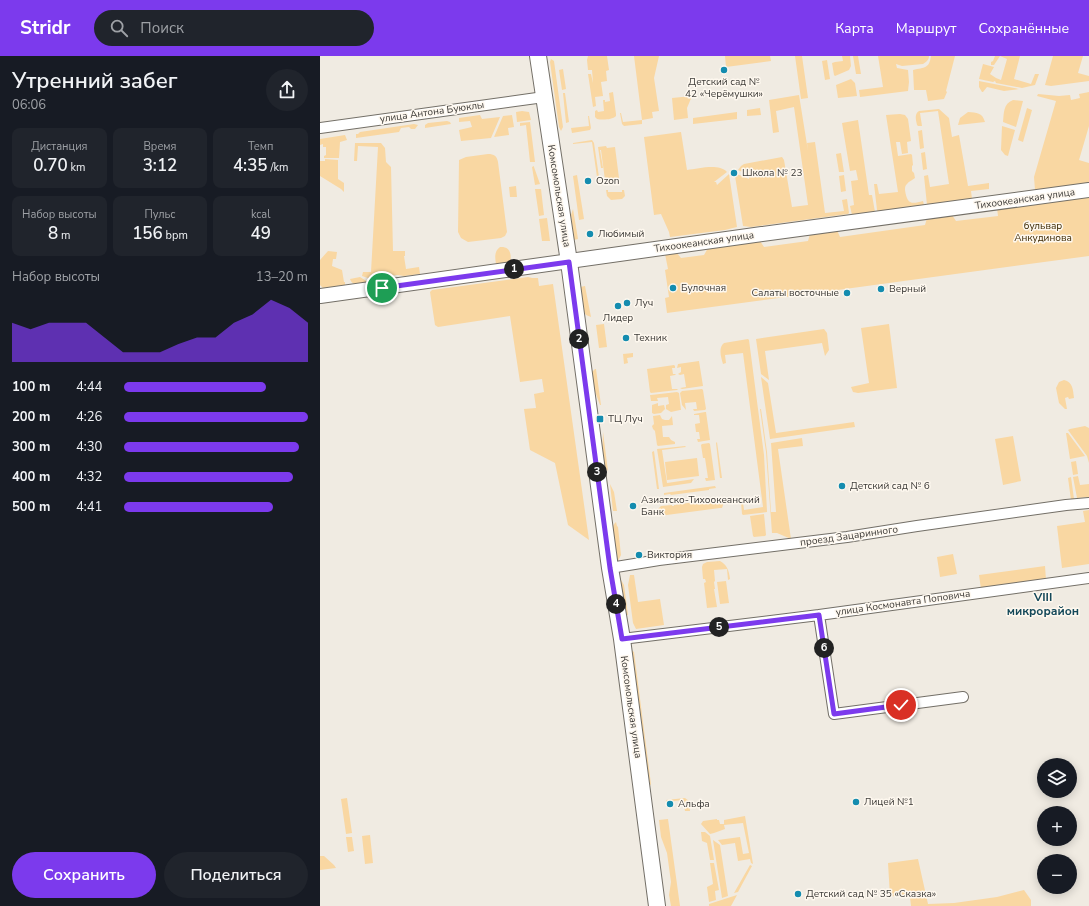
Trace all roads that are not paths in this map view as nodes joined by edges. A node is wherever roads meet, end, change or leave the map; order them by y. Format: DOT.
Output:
graph roads {
  1 [pos="538,56"];
  2 [pos="544,97"];
  3 [pos="320,128"];
  4 [pos="1089,190"];
  5 [pos="569,262"];
  6 [pos="320,296"];
  7 [pos="1089,503"];
  8 [pos="610,568"];
  9 [pos="1089,578"];
  10 [pos="819,615"];
  11 [pos="622,639"];
  12 [pos="963,697"];
  13 [pos="657,906"];
  1 -- 2 [label="main road, Комсомольская улица"];
  2 -- 3 [label="street, улица Антона Буюклы"];
  2 -- 5 [label="main road, Комсомольская улица"];
  4 -- 5 [label="street, Тихоокеанская улица"];
  5 -- 6 [label="street, Тихоокеанская улица"];
  5 -- 8 [label="main road, Комсомольская улица"];
  7 -- 8 [label="street, проезд Зацаринного"];
  8 -- 11 [label="main road, Комсомольская улица"];
  9 -- 10 [label="street, улица Космонавта Поповича"];
  10 -- 11 [label="street, улица Космонавта Поповича"];
  10 -- 12 [label="street"];
  11 -- 13 [label="main road, Комсомольская улица"];
}
